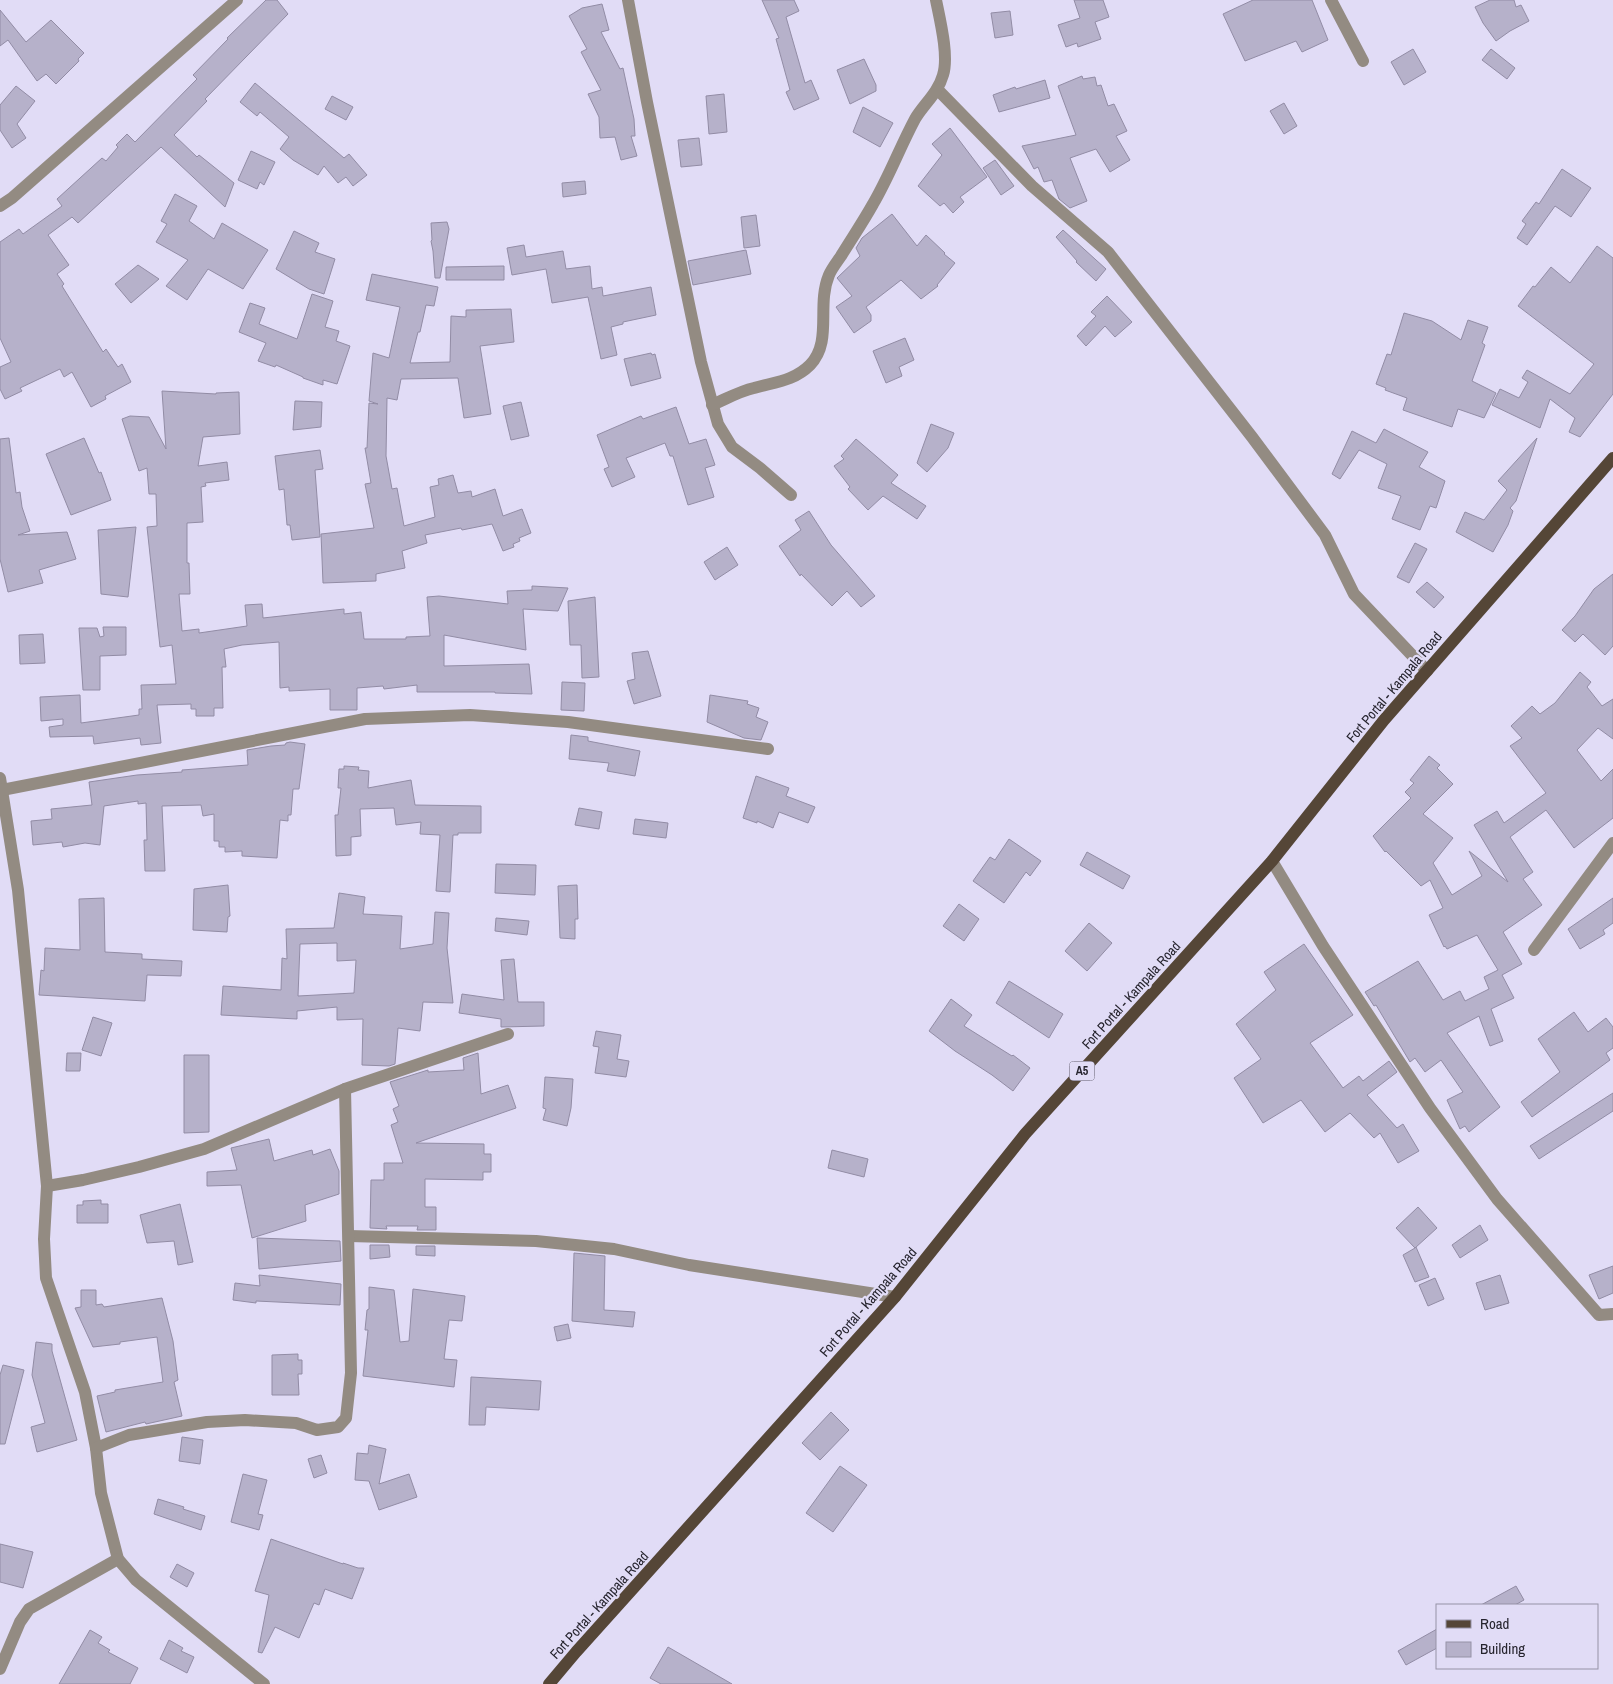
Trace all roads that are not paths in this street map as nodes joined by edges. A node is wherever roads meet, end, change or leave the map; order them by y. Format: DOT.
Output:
graph roads {
  1 [pos="236,0"];
  2 [pos="628,0"];
  3 [pos="936,0"];
  4 [pos="1331,0"];
  5 [pos="1363,62"];
  6 [pos="938,90"];
  7 [pos="0,206"];
  8 [pos="712,405"];
  9 [pos="1613,458"];
  10 [pos="791,495"];
  11 [pos="1427,671"];
  12 [pos="768,749"];
  13 [pos="1,784"];
  14 [pos="2,805"];
  15 [pos="1613,843"];
  16 [pos="1272,861"];
  17 [pos="1534,950"];
  18 [pos="508,1034"];
  19 [pos="345,1089"];
  20 [pos="47,1186"];
  21 [pos="350,1236"];
  22 [pos="894,1297"];
  23 [pos="1613,1314"];
  24 [pos="96,1448"];
  25 [pos="118,1559"];
  26 [pos="0,1669"];
  27 [pos="264,1684"];
  28 [pos="550,1684"];
  1 -- 7 [label="street"];
  2 -- 8 [label="street"];
  3 -- 6 [label="street"];
  4 -- 5 [label="street"];
  6 -- 8 [label="street"];
  6 -- 11 [label="street"];
  8 -- 10 [label="street"];
  9 -- 11 [label="main road, Fort Portal - Kampala Road / A5"];
  11 -- 16 [label="main road, Fort Portal - Kampala Road / A5"];
  12 -- 13 [label="street"];
  13 -- 14 [label="street"];
  14 -- 20 [label="street"];
  15 -- 17 [label="street"];
  16 -- 22 [label="main road, Fort Portal - Kampala Road / A5"];
  16 -- 23 [label="street"];
  18 -- 19 [label="street"];
  19 -- 20 [label="street"];
  19 -- 21 [label="street"];
  20 -- 24 [label="street"];
  21 -- 22 [label="street"];
  21 -- 24 [label="street"];
  22 -- 28 [label="main road, Fort Portal - Kampala Road / A5"];
  24 -- 25 [label="street"];
  25 -- 26 [label="street"];
  25 -- 27 [label="street"];
}
